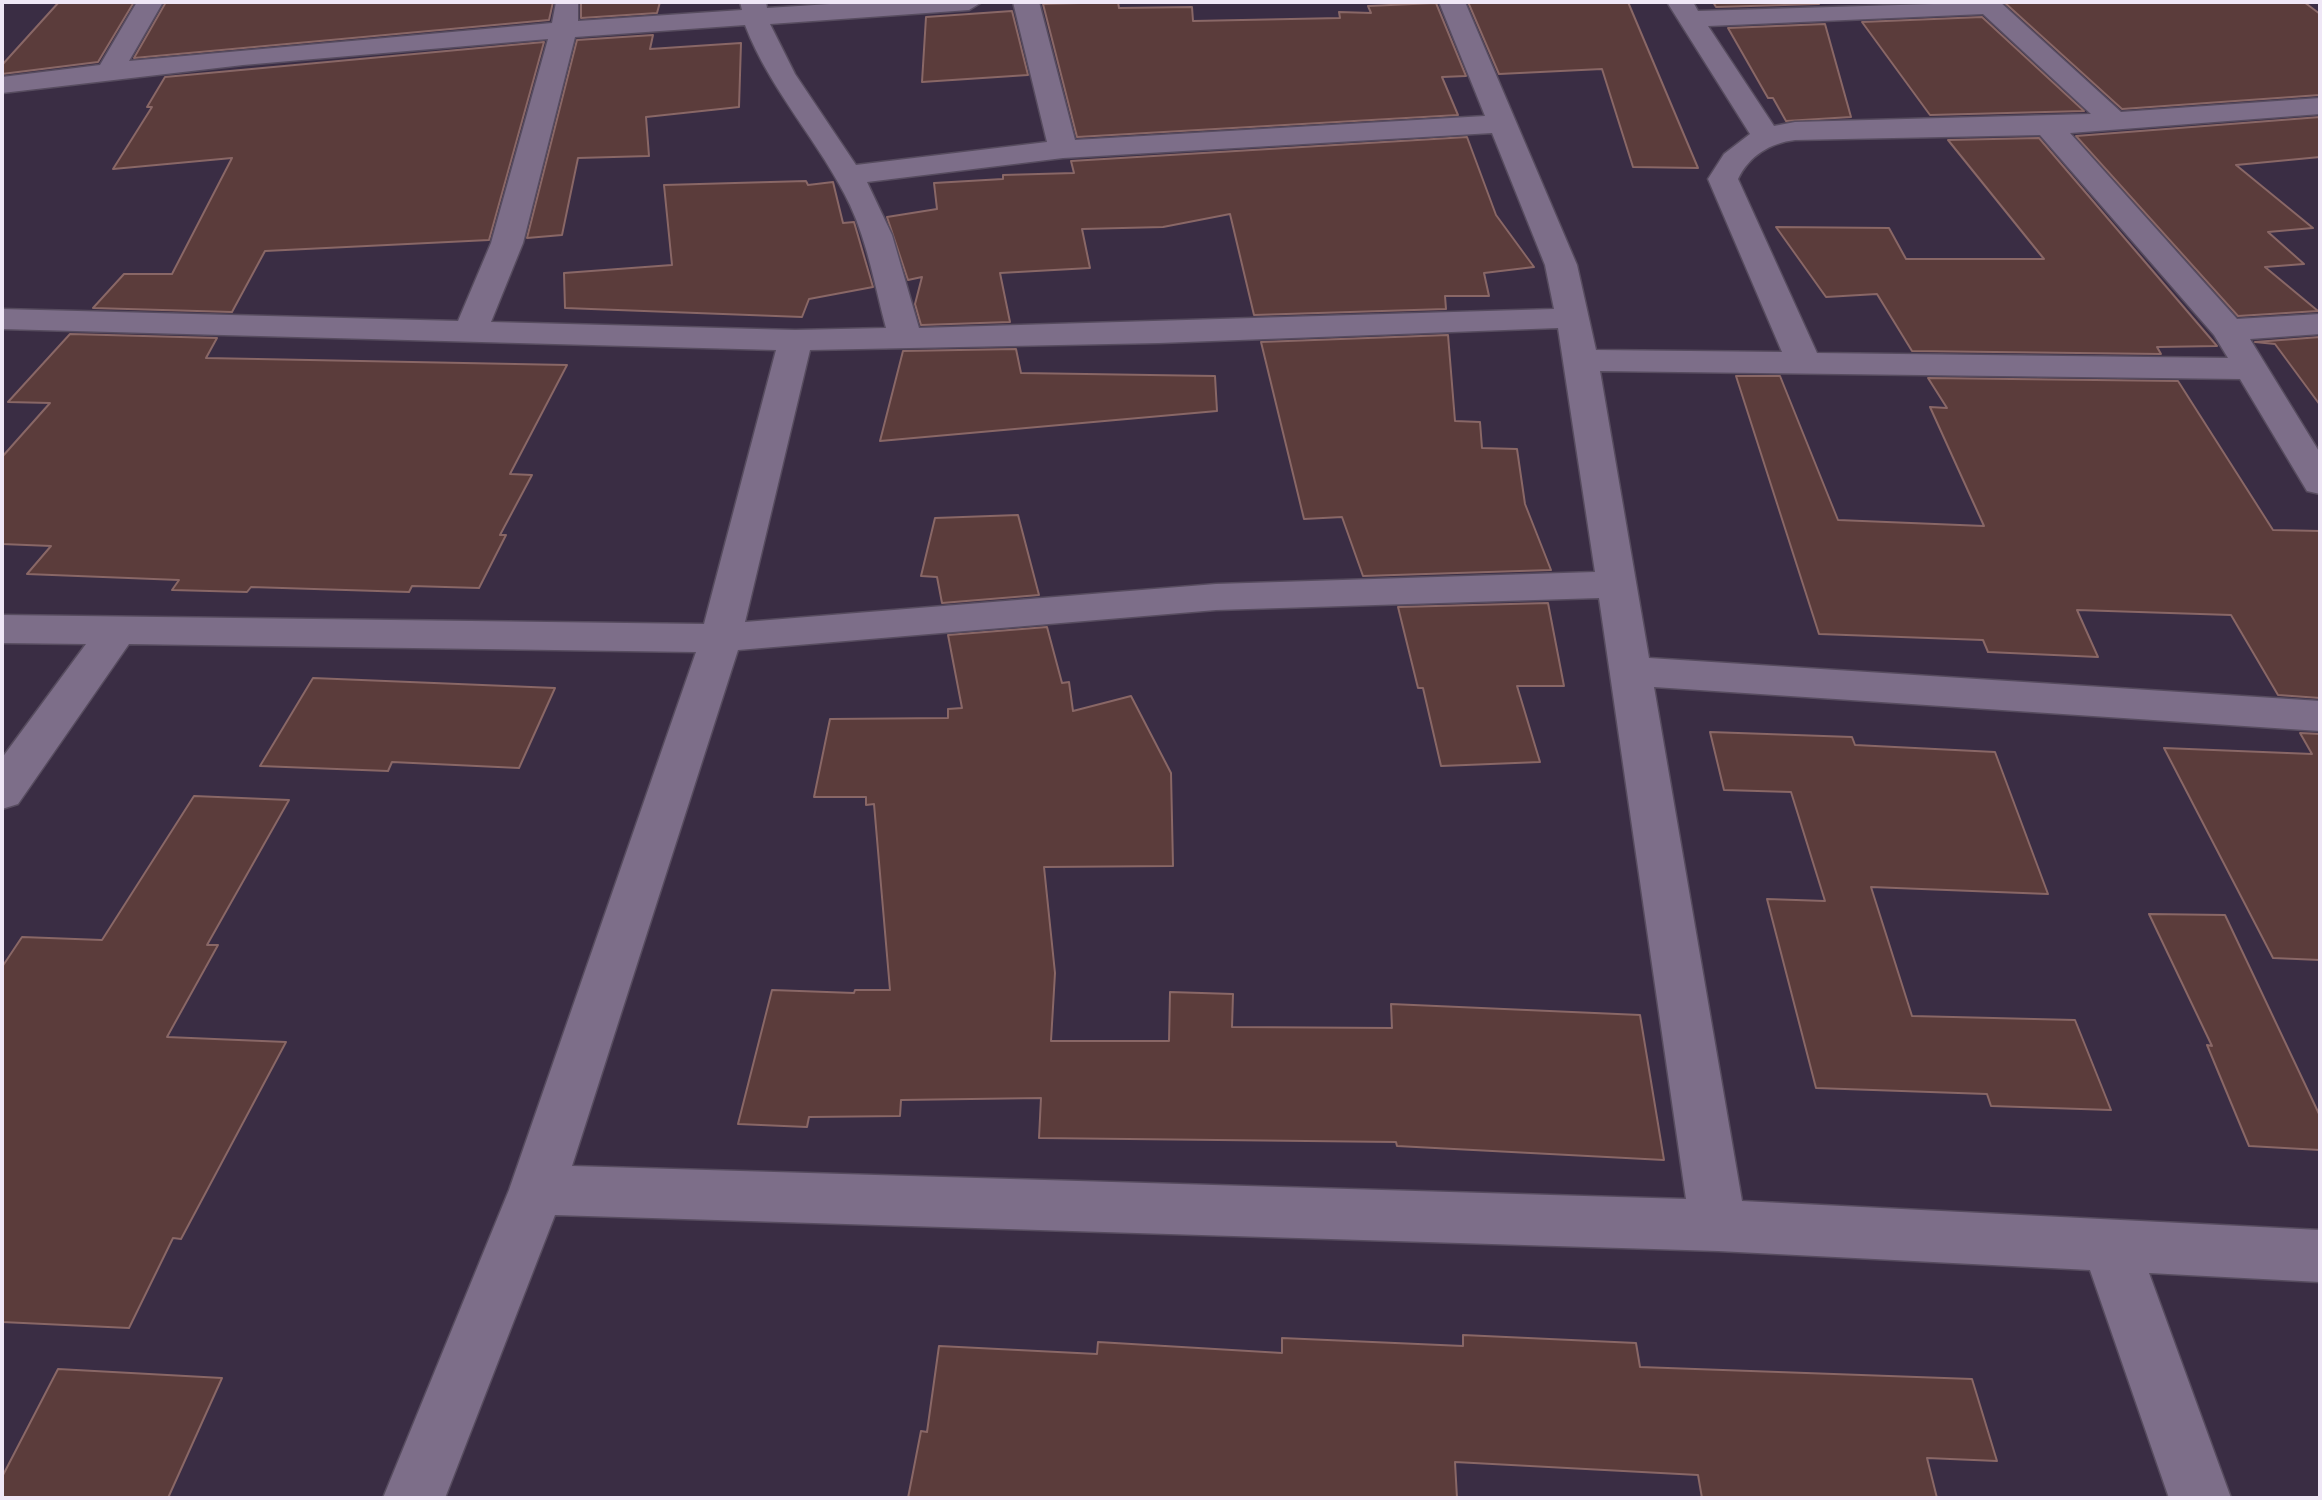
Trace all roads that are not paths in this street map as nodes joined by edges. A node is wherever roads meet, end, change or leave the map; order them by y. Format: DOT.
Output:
graph roads {
  1 [pos="150,2"];
  2 [pos="969,2"];
  3 [pos="1026,2"];
  4 [pos="1452,2"];
  5 [pos="1987,4"];
  6 [pos="753,10"];
  7 [pos="1685,10"];
  8 [pos="566,16"];
  9 [pos="110,70"];
  10 [pos="2,85"];
  11 [pos="2320,106"];
  12 [pos="2114,121"];
  13 [pos="1501,124"];
  14 [pos="2048,126"];
  15 [pos="1767,138"];
  16 [pos="1063,149"];
  17 [pos="849,175"];
  18 [pos="1570,318"];
  19 [pos="2,319"];
  20 [pos="2320,324"];
  21 [pos="2228,330"];
  22 [pos="471,331"];
  23 [pos="905,338"];
  24 [pos="795,340"];
  25 [pos="1581,360"];
  26 [pos="1804,363"];
  27 [pos="2252,369"];
  28 [pos="2320,483"];
  29 [pos="1617,584"];
  30 [pos="2,629"];
  31 [pos="116,632"];
  32 [pos="721,638"];
  33 [pos="1630,671"];
  34 [pos="2320,716"];
  35 [pos="2,792"];
  36 [pos="537,1190"];
  37 [pos="1718,1225"];
  38 [pos="2110,1245"];
  39 [pos="2320,1256"];
  40 [pos="414,1498"];
  41 [pos="2200,1498"];
  1 -- 9 [label="street"];
  2 -- 6 [label="street"];
  3 -- 16 [label="street"];
  4 -- 13 [label="street"];
  5 -- 7 [label="street"];
  5 -- 12 [label="street"];
  6 -- 8 [label="street"];
  6 -- 17 [label="street"];
  7 -- 15 [label="street"];
  8 -- 9 [label="street"];
  8 -- 22 [label="street"];
  9 -- 10 [label="street"];
  11 -- 12 [label="street"];
  12 -- 14 [label="street"];
  13 -- 16 [label="street"];
  13 -- 18 [label="street"];
  14 -- 15 [label="street"];
  14 -- 21 [label="street"];
  15 -- 26 [label="street"];
  16 -- 17 [label="street"];
  17 -- 23 [label="street"];
  18 -- 23 [label="street"];
  18 -- 25 [label="street"];
  19 -- 22 [label="street"];
  20 -- 21 [label="street"];
  21 -- 27 [label="street"];
  22 -- 24 [label="street"];
  23 -- 24 [label="street"];
  24 -- 32 [label="street"];
  25 -- 26 [label="street"];
  25 -- 29 [label="street"];
  26 -- 27 [label="street"];
  27 -- 28 [label="street"];
  29 -- 32 [label="street"];
  29 -- 33 [label="street"];
  30 -- 31 [label="street"];
  31 -- 32 [label="street"];
  31 -- 35 [label="street"];
  32 -- 36 [label="street"];
  33 -- 34 [label="street"];
  33 -- 37 [label="street"];
  36 -- 37 [label="street"];
  36 -- 40 [label="street"];
  37 -- 38 [label="street"];
  38 -- 39 [label="street"];
  38 -- 41 [label="street"];
}
